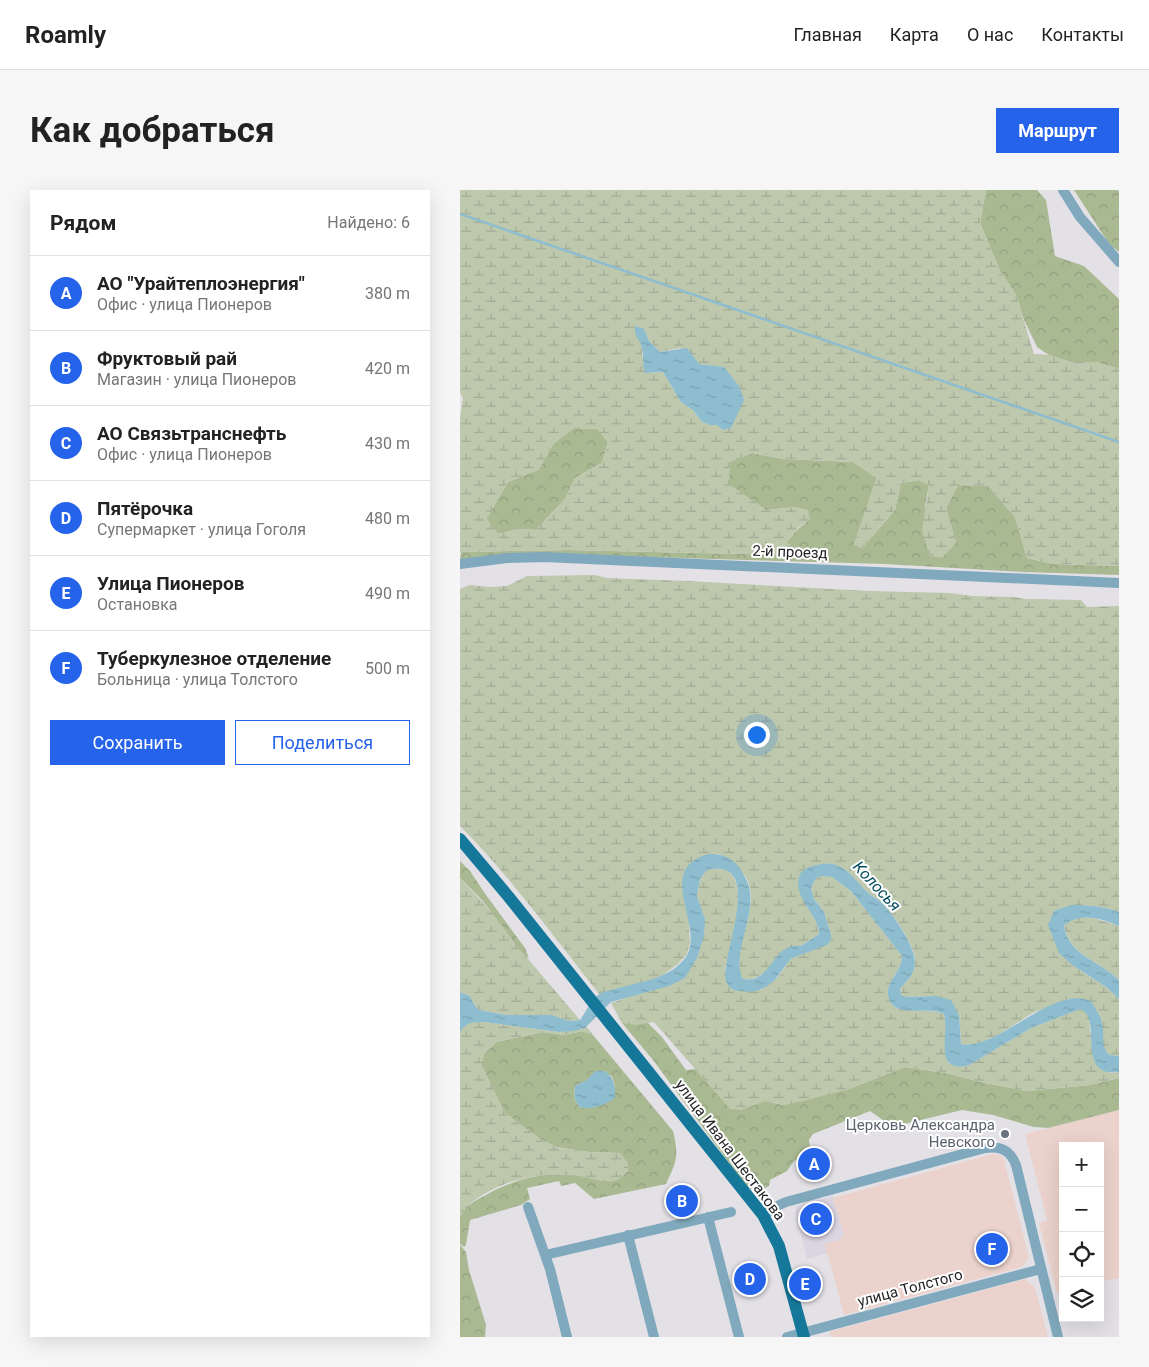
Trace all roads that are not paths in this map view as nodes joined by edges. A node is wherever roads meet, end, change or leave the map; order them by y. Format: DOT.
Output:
graph roads {
  1 [pos="1063,190"];
  2 [pos="1119,262"];
  3 [pos="460,564"];
  4 [pos="1119,583"];
  5 [pos="460,839"];
  6 [pos="528,1207"];
  7 [pos="730,1212"];
  8 [pos="763,1215"];
  9 [pos="708,1217"];
  10 [pos="628,1235"];
  11 [pos="545,1255"];
  12 [pos="1041,1268"];
  13 [pos="803,1335"];
  14 [pos="567,1337"];
  15 [pos="654,1337"];
  16 [pos="739,1337"];
  17 [pos="787,1337"];
  18 [pos="1058,1337"];
  1 -- 2 [label="street"];
  3 -- 4 [label="street, 2-й проезд"];
  5 -- 8 [label="main road, улица Ивана Шестакова"];
  6 -- 11 [label="street"];
  7 -- 9 [label="street"];
  8 -- 12 [label="street"];
  8 -- 13 [label="main road, улица Ивана Шестакова"];
  9 -- 10 [label="street"];
  9 -- 16 [label="street"];
  10 -- 11 [label="street"];
  10 -- 15 [label="street"];
  11 -- 14 [label="street"];
  12 -- 13 [label="street, улица Толстого"];
  12 -- 18 [label="street"];
  13 -- 17 [label="street, улица Толстого"];
}
